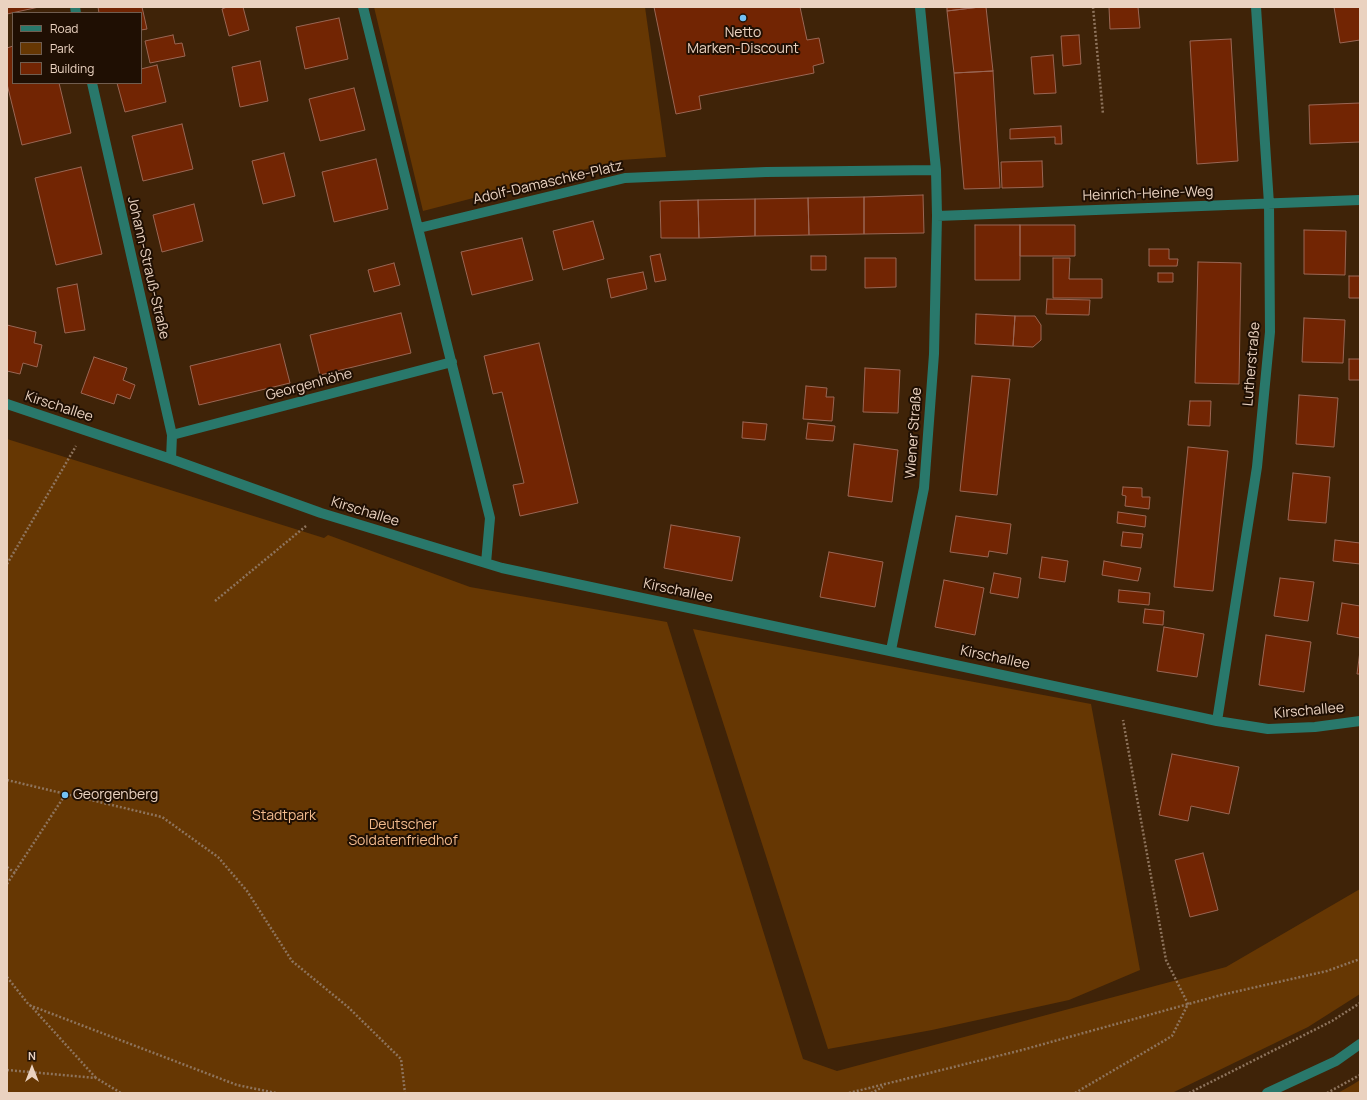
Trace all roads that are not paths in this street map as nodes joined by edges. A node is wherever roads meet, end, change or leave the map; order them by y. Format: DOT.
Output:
graph roads {
  1 [pos="363,7"];
  2 [pos="920,7"];
  3 [pos="1256,7"];
  4 [pos="92,84"];
  5 [pos="936,170"];
  6 [pos="1360,200"];
  7 [pos="1269,204"];
  8 [pos="938,216"];
  9 [pos="419,228"];
  10 [pos="452,362"];
  11 [pos="7,404"];
  12 [pos="172,435"];
  13 [pos="171,459"];
  14 [pos="486,563"];
  15 [pos="891,650"];
  16 [pos="1217,721"];
  17 [pos="1360,721"];
  18 [pos="1360,1044"];
  19 [pos="1268,1093"];
  1 -- 9 [label="street"];
  2 -- 5 [label="street"];
  3 -- 7 [label="street, Lutherstraße"];
  4 -- 12 [label="street, Johann-Strauß-Straße"];
  5 -- 8 [label="street"];
  5 -- 9 [label="street, Adolf-Damaschke-Platz"];
  6 -- 7 [label="street, Heinrich-Heine-Weg"];
  7 -- 8 [label="street, Heinrich-Heine-Weg"];
  7 -- 16 [label="street, Lutherstraße"];
  8 -- 15 [label="street, Wiener Straße"];
  9 -- 10 [label="street"];
  10 -- 12 [label="street, Georgenhöhe"];
  10 -- 14 [label="street"];
  11 -- 13 [label="street, Kirschallee"];
  12 -- 13 [label="street, Johann-Strauß-Straße"];
  13 -- 14 [label="street, Kirschallee"];
  14 -- 15 [label="street, Kirschallee"];
  15 -- 16 [label="street, Kirschallee"];
  16 -- 17 [label="street, Kirschallee"];
  18 -- 19 [label="street"];
}
